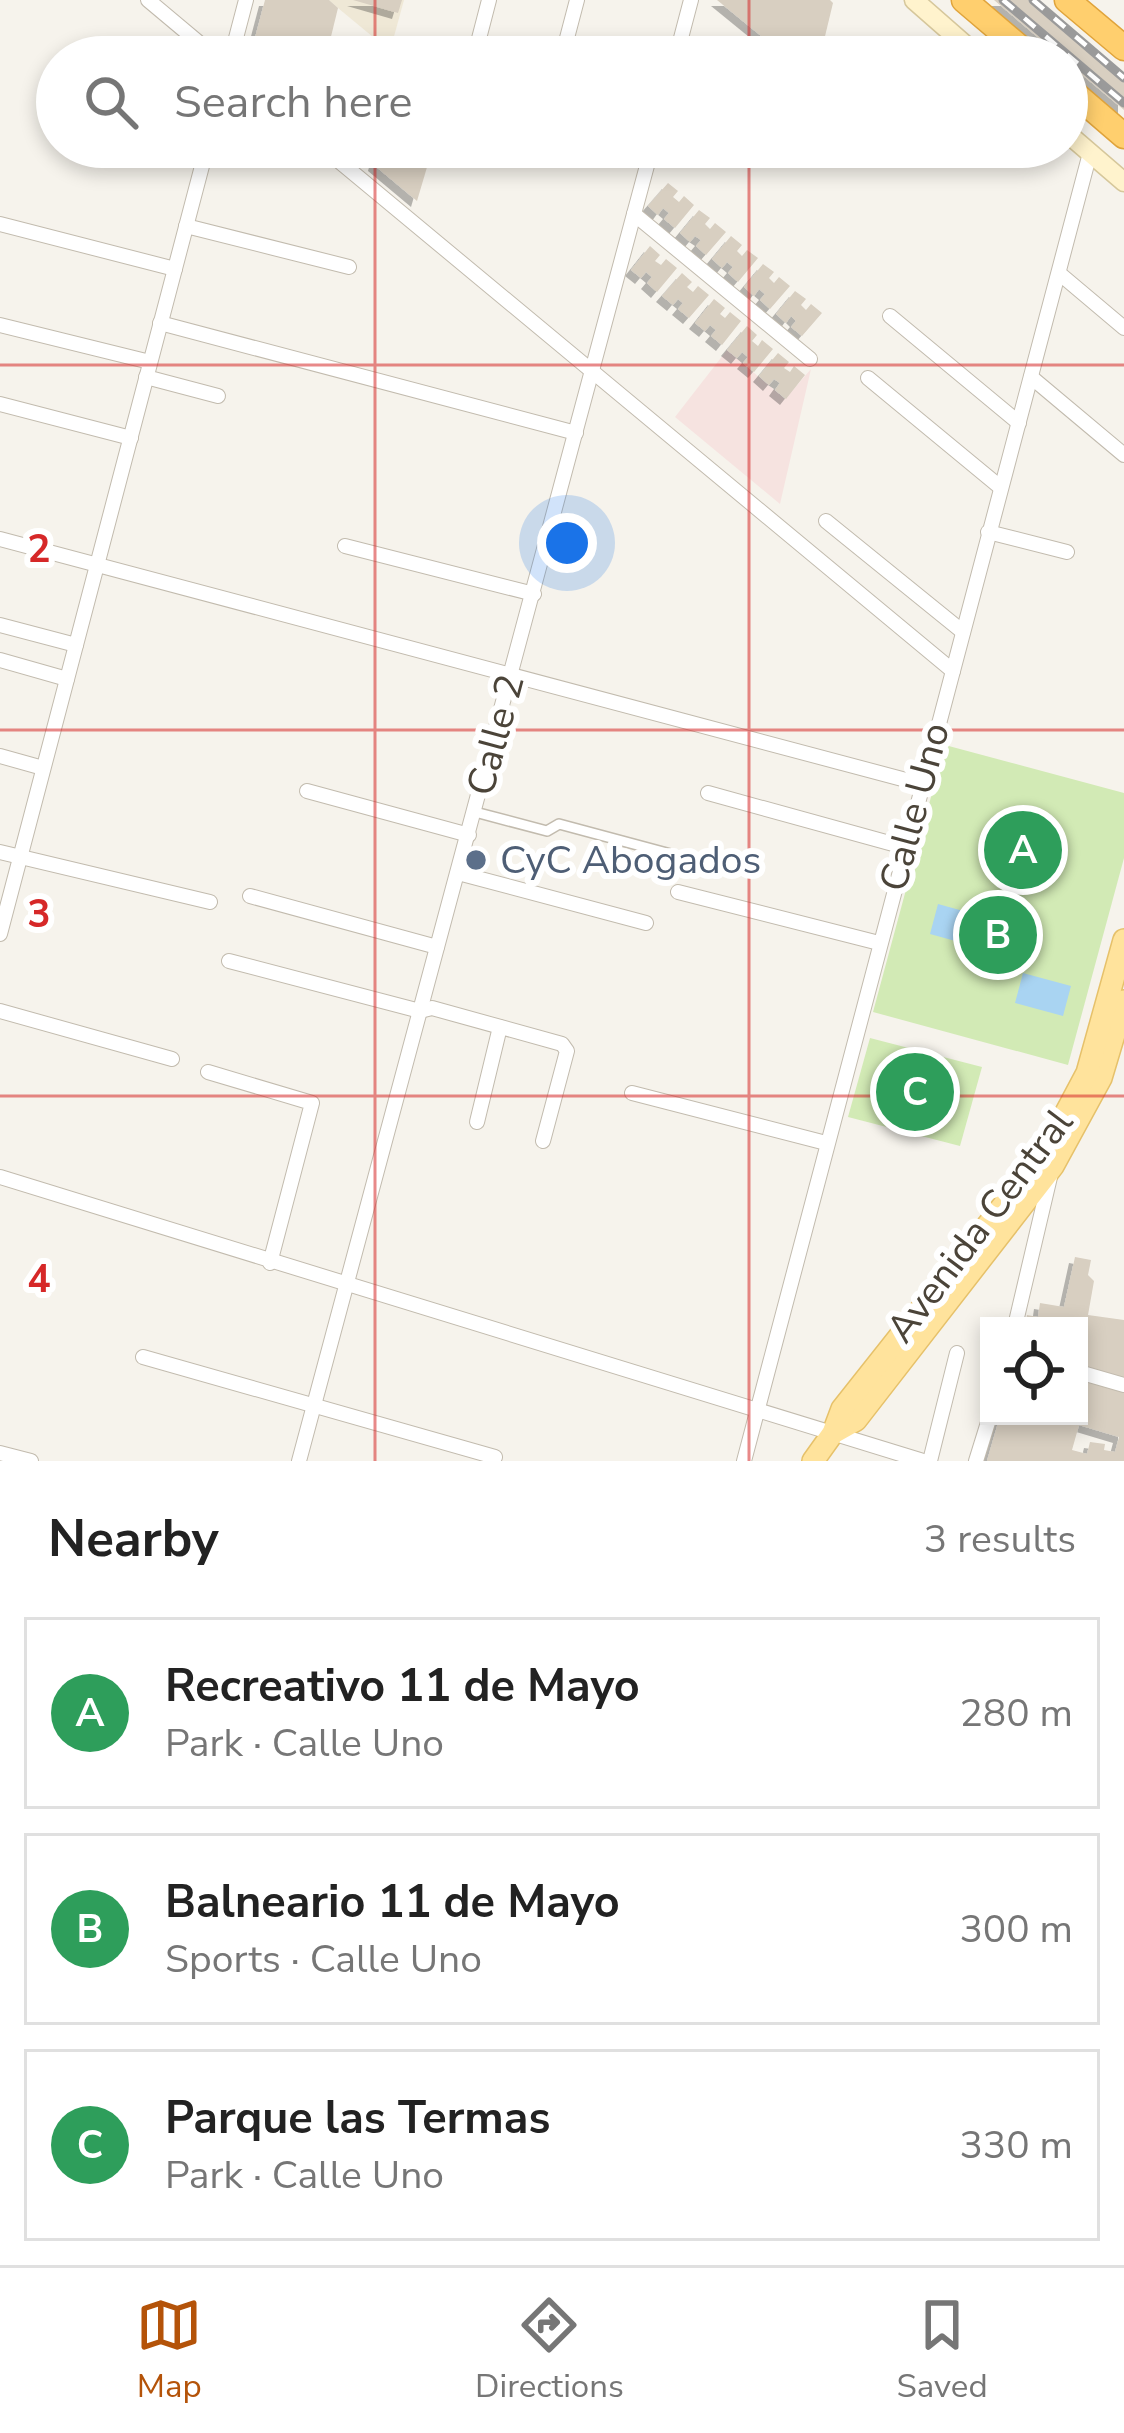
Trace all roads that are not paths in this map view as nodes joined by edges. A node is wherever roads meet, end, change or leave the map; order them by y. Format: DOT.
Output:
graph roads {
  1 [pos="148,0"];
  2 [pos="246,0"];
  3 [pos="489,0"];
  4 [pos="577,0"];
  5 [pos="691,0"];
  6 [pos="914,0"];
  7 [pos="964,0"];
  8 [pos="1067,0"];
  9 [pos="191,36"];
  10 [pos="237,36"];
  11 [pos="480,36"];
  12 [pos="568,36"];
  13 [pos="682,36"];
  14 [pos="955,36"];
  15 [pos="1006,36"];
  16 [pos="1124,48"];
  17 [pos="1088,105"];
  18 [pos="1124,136"];
  19 [pos="1090,154"];
  20 [pos="1088,162"];
  21 [pos="201,168"];
  22 [pos="347,168"];
  23 [pos="646,168"];
  24 [pos="1086,168"];
  25 [pos="1124,182"];
  26 [pos="634,214"];
  27 [pos="0,224"];
  28 [pos="186,226"];
  29 [pos="349,267"];
  30 [pos="175,269"];
  31 [pos="1060,274"];
  32 [pos="890,316"];
  33 [pos="160,323"];
  34 [pos="0,325"];
  35 [pos="1124,328"];
  36 [pos="810,359"];
  37 [pos="148,369"];
  38 [pos="592,372"];
  39 [pos="1030,377"];
  40 [pos="868,378"];
  41 [pos="218,396"];
  42 [pos="0,404"];
  43 [pos="1018,423"];
  44 [pos="576,434"];
  45 [pos="131,438"];
  46 [pos="1124,455"];
  47 [pos="1000,488"];
  48 [pos="826,521"];
  49 [pos="988,532"];
  50 [pos="0,539"];
  51 [pos="345,546"];
  52 [pos="1067,552"];
  53 [pos="96,565"];
  54 [pos="533,594"];
  55 [pos="0,625"];
  56 [pos="963,632"];
  57 [pos="76,645"];
  58 [pos="0,660"];
  59 [pos="953,671"];
  60 [pos="512,676"];
  61 [pos="67,679"];
  62 [pos="0,756"];
  63 [pos="43,768"];
  64 [pos="921,784"];
  65 [pos="308,791"];
  66 [pos="708,793"];
  67 [pos="475,812"];
  68 [pos="470,836"];
  69 [pos="904,847"];
  70 [pos="0,852"];
  71 [pos="682,857"];
  72 [pos="21,858"];
  73 [pos="458,873"];
  74 [pos="678,892"];
  75 [pos="250,896"];
  76 [pos="210,902"];
  77 [pos="646,923"];
  78 [pos="0,934"];
  79 [pos="1124,940"];
  80 [pos="879,943"];
  81 [pos="437,947"];
  82 [pos="229,961"];
  83 [pos="1124,1001"];
  84 [pos="0,1011"];
  85 [pos="420,1011"];
  86 [pos="500,1027"];
  87 [pos="172,1059"];
  88 [pos="208,1072"];
  89 [pos="632,1093"];
  90 [pos="477,1122"];
  91 [pos="544,1141"];
  92 [pos="826,1143"];
  93 [pos="1052,1166"];
  94 [pos="0,1177"];
  95 [pos="270,1263"];
  96 [pos="344,1285"];
  97 [pos="1017,1317"];
  98 [pos="957,1353"];
  99 [pos="143,1358"];
  100 [pos="1088,1375"];
  101 [pos="1124,1385"];
  102 [pos="314,1405"];
  103 [pos="757,1410"];
  104 [pos="987,1425"];
  105 [pos="833,1433"];
  106 [pos="0,1453"];
  107 [pos="496,1457"];
  108 [pos="31,1461"];
  109 [pos="299,1461"];
  110 [pos="744,1461"];
  111 [pos="813,1461"];
  112 [pos="926,1461"];
  113 [pos="976,1461"];
  1 -- 9 [label="street"];
  2 -- 10 [label="street"];
  3 -- 11 [label="street"];
  4 -- 12 [label="street"];
  5 -- 13 [label="street"];
  6 -- 14 [label="main road"];
  7 -- 15 [label="highway"];
  8 -- 16 [label="highway"];
  17 -- 18 [label="highway"];
  19 -- 20 [label="street, Calle Uno"];
  19 -- 25 [label="main road"];
  21 -- 28 [label="street"];
  22 -- 38 [label="street"];
  23 -- 26 [label="street, Calle 2"];
  24 -- 31 [label="street, Calle Uno"];
  26 -- 36 [label="street"];
  26 -- 38 [label="street, Calle 2"];
  27 -- 30 [label="street"];
  28 -- 29 [label="street"];
  28 -- 30 [label="street"];
  30 -- 33 [label="street"];
  31 -- 35 [label="street"];
  31 -- 39 [label="street, Calle Uno"];
  32 -- 43 [label="street"];
  33 -- 37 [label="street"];
  33 -- 44 [label="street"];
  34 -- 37 [label="street"];
  37 -- 41 [label="street"];
  37 -- 45 [label="street"];
  38 -- 44 [label="street, Calle 2"];
  38 -- 59 [label="street"];
  39 -- 43 [label="street, Calle Uno"];
  39 -- 46 [label="street"];
  40 -- 47 [label="street"];
  42 -- 45 [label="street"];
  43 -- 47 [label="street, Calle Uno"];
  44 -- 54 [label="street, Calle 2"];
  45 -- 53 [label="street"];
  47 -- 49 [label="street, Calle Uno"];
  48 -- 56 [label="street"];
  49 -- 52 [label="street"];
  49 -- 56 [label="street, Calle Uno"];
  50 -- 53 [label="street"];
  51 -- 54 [label="street"];
  53 -- 57 [label="street"];
  53 -- 60 [label="street"];
  54 -- 60 [label="street, Calle 2"];
  55 -- 57 [label="street"];
  56 -- 59 [label="street, Calle Uno"];
  57 -- 61 [label="street"];
  58 -- 61 [label="street"];
  59 -- 64 [label="street, Calle Uno"];
  60 -- 64 [label="street"];
  60 -- 67 [label="street, Calle 2"];
  61 -- 63 [label="street"];
  62 -- 63 [label="street"];
  63 -- 72 [label="street"];
  64 -- 69 [label="street, Calle Uno"];
  65 -- 68 [label="street"];
  66 -- 69 [label="street"];
  67 -- 68 [label="street, Calle 2"];
  67 -- 71 [label="street"];
  68 -- 73 [label="street, Calle 2"];
  69 -- 80 [label="street, Calle Uno"];
  70 -- 72 [label="street"];
  72 -- 76 [label="street"];
  72 -- 78 [label="street"];
  73 -- 77 [label="street"];
  73 -- 81 [label="street, Calle 2"];
  74 -- 80 [label="street"];
  75 -- 81 [label="street"];
  79 -- 105 [label="main road, Avenida Central"];
  80 -- 92 [label="street, Calle Uno"];
  81 -- 85 [label="street, Calle 2"];
  82 -- 85 [label="street"];
  83 -- 93 [label="main road, Avenida Central"];
  84 -- 87 [label="street"];
  85 -- 86 [label="street"];
  85 -- 96 [label="street, Calle 2"];
  86 -- 90 [label="street"];
  86 -- 91 [label="street"];
  88 -- 95 [label="street"];
  89 -- 92 [label="street"];
  92 -- 103 [label="street, Calle Uno"];
  93 -- 97 [label="street"];
  93 -- 105 [label="main road, Avenida Central"];
  94 -- 95 [label="street"];
  95 -- 96 [label="street"];
  96 -- 102 [label="street, Calle 2"];
  96 -- 103 [label="street"];
  98 -- 112 [label="street"];
  99 -- 102 [label="street"];
  100 -- 101 [label="street"];
  102 -- 107 [label="street"];
  102 -- 109 [label="street, Calle 2"];
  103 -- 105 [label="street"];
  103 -- 110 [label="street, Calle Uno"];
  104 -- 113 [label="street"];
  105 -- 111 [label="main road, Avenida Central"];
  105 -- 112 [label="street"];
  106 -- 108 [label="street"];
}
